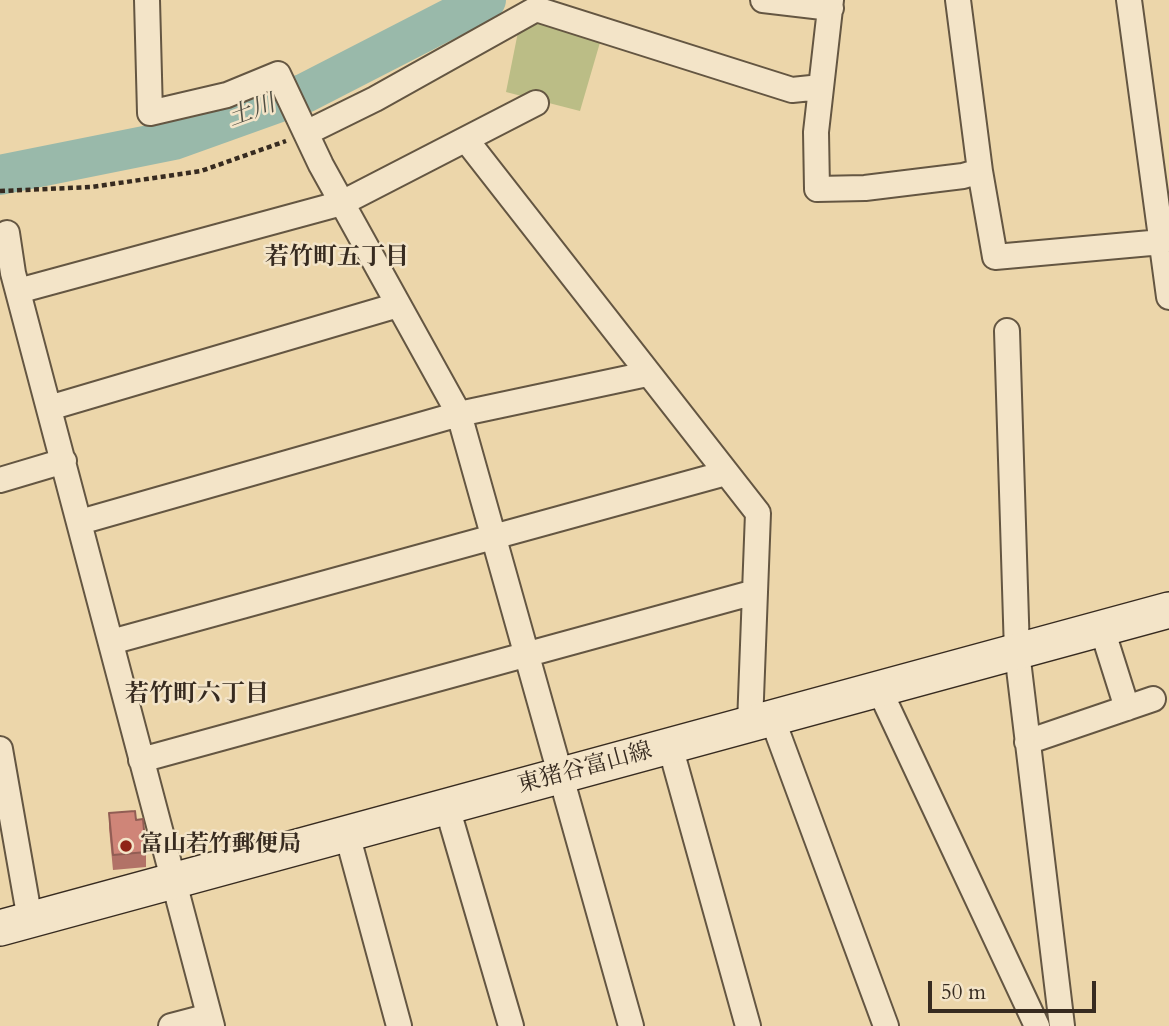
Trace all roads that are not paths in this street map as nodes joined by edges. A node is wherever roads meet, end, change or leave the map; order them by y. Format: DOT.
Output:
graph roads {
  1 [pos="147,0"];
  2 [pos="762,0"];
  3 [pos="958,0"];
  4 [pos="1129,0"];
  5 [pos="831,4"];
  6 [pos="543,5"];
  7 [pos="821,87"];
  8 [pos="536,103"];
  9 [pos="306,133"];
  10 [pos="467,141"];
  11 [pos="980,171"];
  12 [pos="342,203"];
  13 [pos="7,233"];
  14 [pos="1162,242"];
  15 [pos="18,291"];
  16 [pos="1169,297"];
  17 [pos="398,305"];
  18 [pos="1007,331"];
  19 [pos="646,374"];
  20 [pos="50,408"];
  21 [pos="459,414"];
  22 [pos="64,461"];
  23 [pos="726,473"];
  24 [pos="0,480"];
  25 [pos="80,522"];
  26 [pos="494,538"];
  27 [pos="755,592"];
  28 [pos="1169,610"];
  29 [pos="1102,629"];
  30 [pos="111,642"];
  31 [pos="1017,652"];
  32 [pos="527,654"];
  33 [pos="879,690"];
  34 [pos="1153,699"];
  35 [pos="1127,708"];
  36 [pos="761,721"];
  37 [pos="1027,742"];
  38 [pos="670,746"];
  39 [pos="0,749"];
  40 [pos="141,760"];
  41 [pos="562,776"];
  42 [pos="447,807"];
  43 [pos="347,834"];
  44 [pos="172,881"];
  45 [pos="15,924"];
  46 [pos="210,1021"];
  47 [pos="171,1026"];
  48 [pos="399,1026"];
  49 [pos="511,1026"];
  50 [pos="631,1026"];
  51 [pos="748,1026"];
  52 [pos="886,1026"];
  53 [pos="1037,1026"];
  54 [pos="1062,1026"];
  1 -- 9 [label="street"];
  2 -- 5 [label="street"];
  3 -- 11 [label="street"];
  4 -- 14 [label="street"];
  5 -- 7 [label="street"];
  6 -- 7 [label="street"];
  6 -- 9 [label="street"];
  7 -- 11 [label="street"];
  8 -- 10 [label="street"];
  9 -- 12 [label="street"];
  10 -- 12 [label="street"];
  10 -- 19 [label="street"];
  11 -- 14 [label="street"];
  12 -- 15 [label="street"];
  12 -- 17 [label="street"];
  13 -- 15 [label="street"];
  14 -- 16 [label="street"];
  15 -- 20 [label="street"];
  17 -- 20 [label="street"];
  17 -- 21 [label="street"];
  18 -- 31 [label="street"];
  19 -- 21 [label="street"];
  19 -- 23 [label="street"];
  20 -- 22 [label="street"];
  21 -- 25 [label="street"];
  21 -- 26 [label="street"];
  22 -- 24 [label="street"];
  22 -- 25 [label="street"];
  23 -- 26 [label="street"];
  23 -- 27 [label="street"];
  25 -- 30 [label="street"];
  26 -- 30 [label="street"];
  26 -- 32 [label="street"];
  27 -- 32 [label="street"];
  27 -- 36 [label="street"];
  28 -- 29 [label="main road, 東猪谷富山線"];
  29 -- 31 [label="main road, 東猪谷富山線"];
  29 -- 35 [label="street"];
  30 -- 40 [label="street"];
  31 -- 33 [label="main road, 東猪谷富山線"];
  31 -- 37 [label="street"];
  32 -- 40 [label="street"];
  32 -- 41 [label="street"];
  33 -- 36 [label="main road, 東猪谷富山線"];
  33 -- 53 [label="street"];
  34 -- 35 [label="street"];
  35 -- 37 [label="street"];
  36 -- 38 [label="main road, 東猪谷富山線"];
  36 -- 52 [label="street"];
  37 -- 54 [label="street"];
  38 -- 41 [label="main road, 東猪谷富山線"];
  38 -- 51 [label="street"];
  39 -- 45 [label="street"];
  40 -- 44 [label="street"];
  41 -- 42 [label="main road, 東猪谷富山線"];
  41 -- 50 [label="street"];
  42 -- 43 [label="main road, 東猪谷富山線"];
  42 -- 49 [label="street"];
  43 -- 44 [label="main road, 東猪谷富山線"];
  43 -- 48 [label="street"];
  44 -- 45 [label="main road, 東猪谷富山線"];
  44 -- 46 [label="street"];
  46 -- 47 [label="street"];
}
